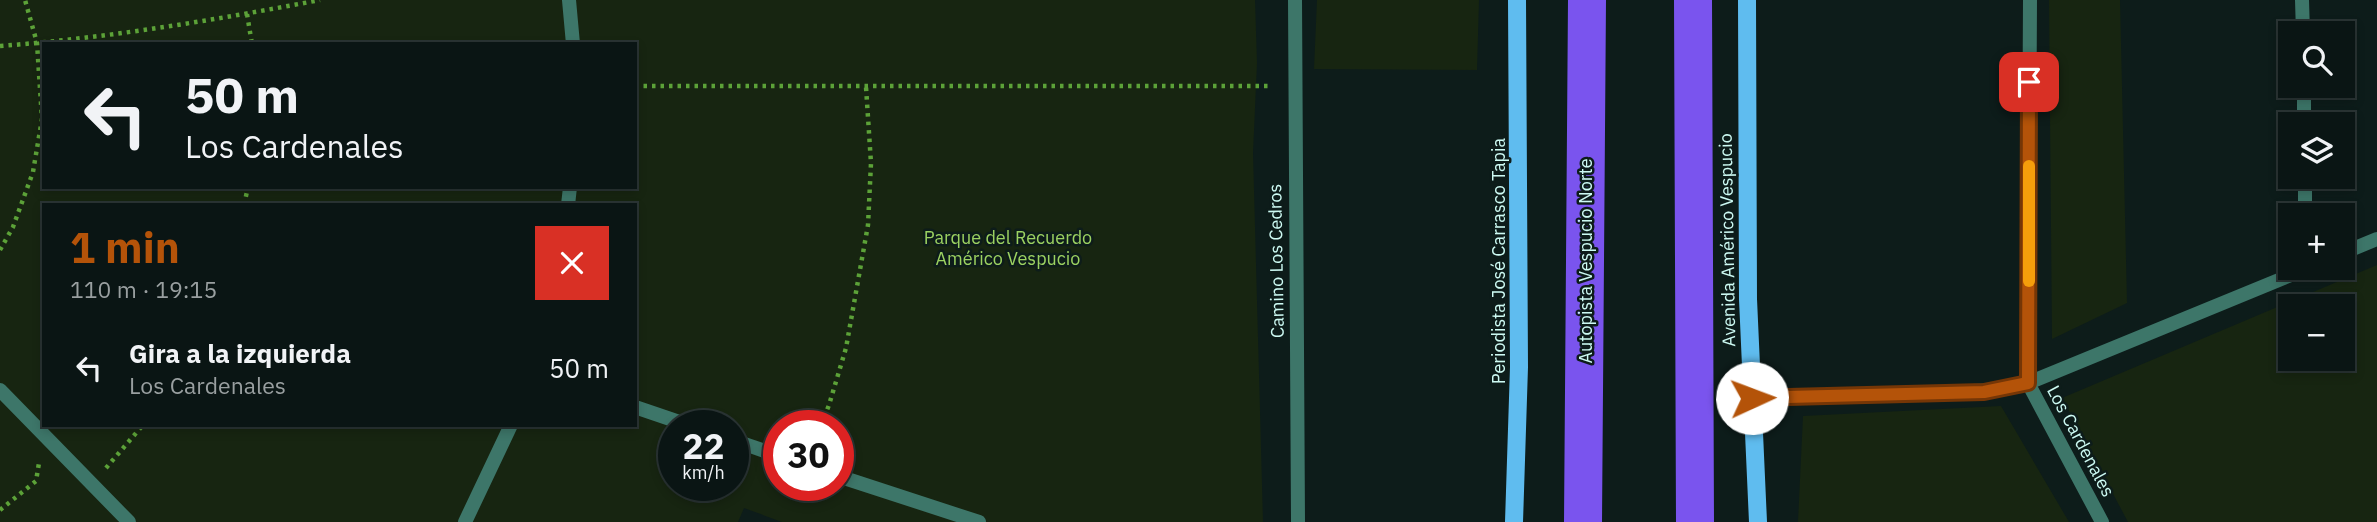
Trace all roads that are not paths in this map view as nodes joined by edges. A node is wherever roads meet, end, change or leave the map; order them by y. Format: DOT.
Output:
graph roads {
  1 [pos="569,0"];
  2 [pos="1295,0"];
  3 [pos="1517,0"];
  4 [pos="1587,0"];
  5 [pos="1693,0"];
  6 [pos="1747,0"];
  7 [pos="2030,0"];
  8 [pos="2302,0"];
  9 [pos="2303,21"];
  10 [pos="573,42"];
  11 [pos="2377,239"];
  12 [pos="2355,248"];
  13 [pos="2278,280"];
  14 [pos="2028,383"];
  15 [pos="0,390"];
  16 [pos="1752,398"];
  17 [pos="637,408"];
  18 [pos="658,415"];
  19 [pos="510,427"];
  20 [pos="854,481"];
  21 [pos="129,522"];
  22 [pos="464,522"];
  23 [pos="978,522"];
  24 [pos="1298,522"];
  25 [pos="1514,522"];
  26 [pos="1583,522"];
  27 [pos="1695,522"];
  28 [pos="1759,522"];
  29 [pos="2102,522"];
  1 -- 10 [label="street"];
  2 -- 24 [label="street, Camino Los Cedros"];
  3 -- 25 [label="main road, Periodista José Carrasco Tapia"];
  4 -- 26 [label="highway, Autopista Vespucio Norte"];
  5 -- 27 [label="highway"];
  6 -- 16 [label="main road, Avenida Américo Vespucio"];
  7 -- 14 [label="street, Los Cardenales"];
  8 -- 9 [label="street"];
  11 -- 12 [label="street"];
  13 -- 14 [label="street"];
  14 -- 16 [label="street"];
  14 -- 29 [label="street, Los Cardenales"];
  15 -- 21 [label="street"];
  16 -- 28 [label="main road, Avenida Américo Vespucio"];
  17 -- 18 [label="street"];
  19 -- 22 [label="street"];
  20 -- 23 [label="street"];
}
